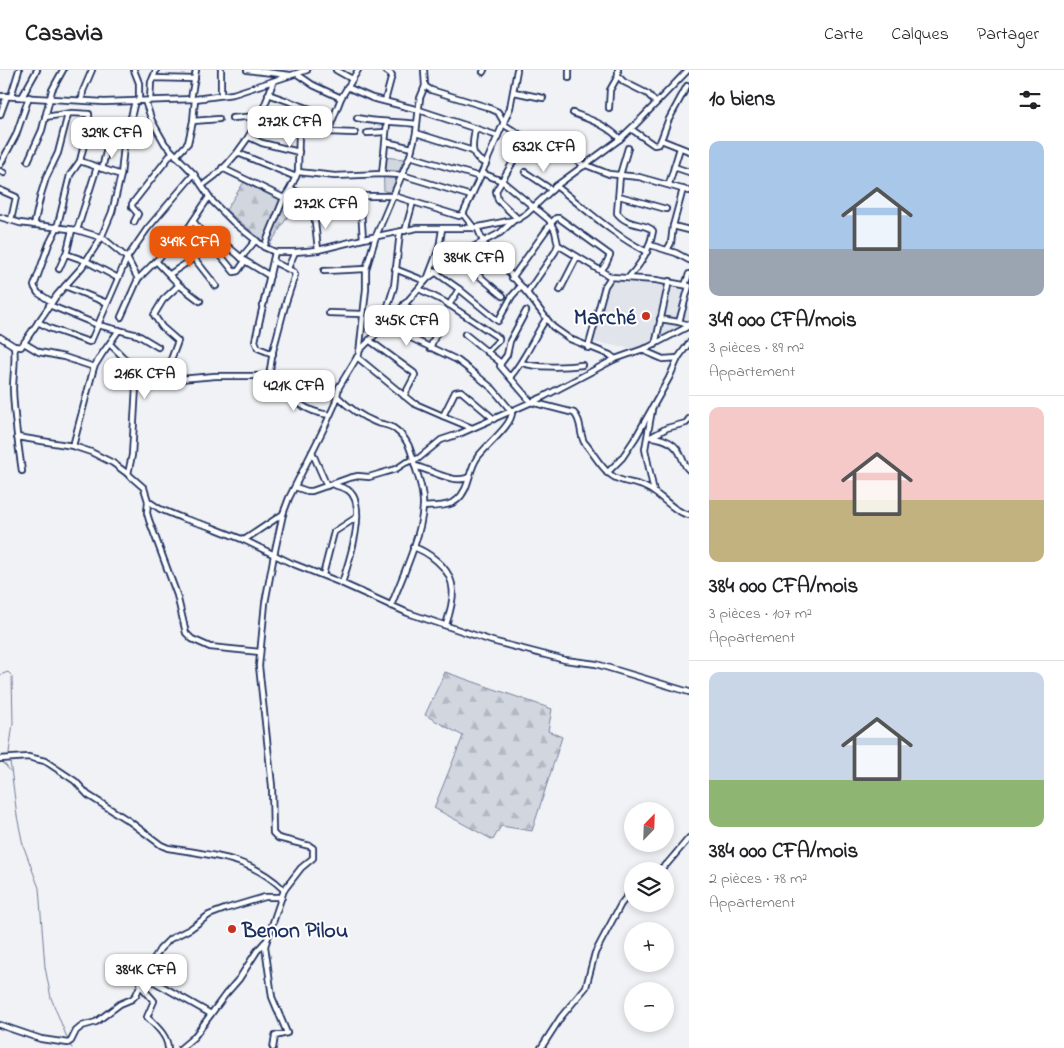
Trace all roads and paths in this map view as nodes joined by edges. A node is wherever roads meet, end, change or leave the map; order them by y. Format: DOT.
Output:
graph roads {
  1 [pos="19,70"];
  2 [pos="37,70"];
  3 [pos="62,70"];
  4 [pos="92,70"];
  5 [pos="134,70"];
  6 [pos="156,70"];
  7 [pos="196,70"];
  8 [pos="221,70"];
  9 [pos="247,70"];
  10 [pos="307,70"];
  11 [pos="336,70"];
  12 [pos="358,70"];
  13 [pos="385,70"];
  14 [pos="424,70"];
  15 [pos="517,70"];
  16 [pos="570,70"];
  17 [pos="618,70"];
  18 [pos="688,70"];
  19 [pos="280,71"];
  20 [pos="294,75"];
  21 [pos="618,76"];
  22 [pos="154,78"];
  23 [pos="570,78"];
  24 [pos="194,80"];
  25 [pos="352,80"];
  26 [pos="680,80"];
  27 [pos="273,82"];
  28 [pos="425,86"];
  29 [pos="347,87"];
  30 [pos="688,87"];
  31 [pos="514,92"];
  32 [pos="268,94"];
  33 [pos="0,96"];
  34 [pos="9,96"];
  35 [pos="29,96"];
  36 [pos="221,96"];
  37 [pos="22,97"];
  38 [pos="341,98"];
  39 [pos="543,98"];
  40 [pos="50,99"];
  41 [pos="193,99"];
  42 [pos="81,100"];
  43 [pos="150,100"];
  44 [pos="140,101"];
  45 [pos="385,102"];
  46 [pos="656,103"];
  47 [pos="609,108"];
  48 [pos="419,110"];
  49 [pos="80,113"];
  50 [pos="573,113"];
  51 [pos="68,114"];
  52 [pos="0,115"];
  53 [pos="259,115"];
  54 [pos="45,117"];
  55 [pos="333,117"];
  56 [pos="232,118"];
  57 [pos="358,118"];
  58 [pos="219,119"];
  59 [pos="193,121"];
  60 [pos="131,123"];
  61 [pos="387,123"];
  62 [pos="417,124"];
  63 [pos="503,124"];
  64 [pos="475,128"];
  65 [pos="631,129"];
  66 [pos="299,131"];
  67 [pos="328,132"];
  68 [pos="386,132"];
  69 [pos="355,133"];
  70 [pos="367,133"];
  71 [pos="416,133"];
  72 [pos="250,136"];
  73 [pos="498,136"];
  74 [pos="620,139"];
  75 [pos="661,140"];
  76 [pos="530,141"];
  77 [pos="386,142"];
  78 [pos="412,148"];
  79 [pos="628,148"];
  80 [pos="680,148"];
  81 [pos="472,151"];
  82 [pos="689,151"];
  83 [pos="238,152"];
  84 [pos="299,152"];
  85 [pos="174,154"];
  86 [pos="410,156"];
  87 [pos="28,161"];
  88 [pos="80,161"];
  89 [pos="486,164"];
  90 [pos="0,165"];
  91 [pos="585,166"];
  92 [pos="674,166"];
  93 [pos="100,168"];
  94 [pos="222,168"];
  95 [pos="525,172"];
  96 [pos="689,172"];
  97 [pos="194,174"];
  98 [pos="297,174"];
  99 [pos="382,174"];
  100 [pos="121,175"];
  101 [pos="402,175"];
  102 [pos="481,175"];
  103 [pos="620,175"];
  104 [pos="502,182"];
  105 [pos="669,184"];
  106 [pos="203,185"];
  107 [pos="556,186"];
  108 [pos="290,189"];
  109 [pos="684,189"];
  110 [pos="0,190"];
  111 [pos="552,190"];
  112 [pos="689,191"];
  113 [pos="360,195"];
  114 [pos="394,196"];
  115 [pos="471,196"];
  116 [pos="618,196"];
  117 [pos="209,197"];
  118 [pos="284,198"];
  119 [pos="413,202"];
  120 [pos="533,207"];
  121 [pos="666,209"];
  122 [pos="314,212"];
  123 [pos="463,214"];
  124 [pos="0,216"];
  125 [pos="516,219"];
  126 [pos="11,220"];
  127 [pos="193,221"];
  128 [pos="134,222"];
  129 [pos="552,222"];
  130 [pos="34,225"];
  131 [pos="674,226"];
  132 [pos="57,228"];
  133 [pos="476,228"];
  134 [pos="442,229"];
  135 [pos="75,230"];
  136 [pos="689,230"];
  137 [pos="403,231"];
  138 [pos="376,236"];
  139 [pos="179,239"];
  140 [pos="362,239"];
  141 [pos="256,240"];
  142 [pos="224,242"];
  143 [pos="483,242"];
  144 [pos="558,245"];
  145 [pos="650,245"];
  146 [pos="264,247"];
  147 [pos="318,250"];
  148 [pos="667,250"];
  149 [pos="275,252"];
  150 [pos="295,252"];
  151 [pos="647,252"];
  152 [pos="66,254"];
  153 [pos="577,257"];
  154 [pos="126,258"];
  155 [pos="194,258"];
  156 [pos="458,258"];
  157 [pos="243,259"];
  158 [pos="156,260"];
  159 [pos="689,260"];
  160 [pos="86,261"];
  161 [pos="274,262"];
  162 [pos="288,268"];
  163 [pos="366,269"];
  164 [pos="395,269"];
  165 [pos="59,270"];
  166 [pos="324,271"];
  167 [pos="436,272"];
  168 [pos="601,272"];
  169 [pos="170,274"];
  170 [pos="689,274"];
  171 [pos="270,276"];
  172 [pos="610,277"];
  173 [pos="630,277"];
  174 [pos="118,278"];
  175 [pos="512,278"];
  176 [pos="426,279"];
  177 [pos="138,280"];
  178 [pos="669,281"];
  179 [pos="179,285"];
  180 [pos="685,285"];
  181 [pos="65,286"];
  182 [pos="216,286"];
  183 [pos="521,286"];
  184 [pos="419,288"];
  185 [pos="459,289"];
  186 [pos="560,290"];
  187 [pos="528,293"];
  188 [pos="503,296"];
  189 [pos="200,301"];
  190 [pos="51,303"];
  191 [pos="107,303"];
  192 [pos="404,304"];
  193 [pos="449,305"];
  194 [pos="526,311"];
  195 [pos="329,312"];
  196 [pos="362,314"];
  197 [pos="122,317"];
  198 [pos="546,319"];
  199 [pos="660,319"];
  200 [pos="389,321"];
  201 [pos="38,322"];
  202 [pos="679,322"];
  203 [pos="98,325"];
  204 [pos="689,325"];
  205 [pos="119,330"];
  206 [pos="466,334"];
  207 [pos="0,337"];
  208 [pos="369,340"];
  209 [pos="24,343"];
  210 [pos="110,344"];
  211 [pos="654,345"];
  212 [pos="688,345"];
  213 [pos="14,346"];
  214 [pos="158,347"];
  215 [pos="430,348"];
  216 [pos="588,348"];
  217 [pos="359,350"];
  218 [pos="642,350"];
  219 [pos="488,352"];
  220 [pos="273,354"];
  221 [pos="357,357"];
  222 [pos="678,358"];
  223 [pos="615,359"];
  224 [pos="501,363"];
  225 [pos="522,363"];
  226 [pos="582,364"];
  227 [pos="94,367"];
  228 [pos="269,376"];
  229 [pos="159,377"];
  230 [pos="510,377"];
  231 [pos="169,380"];
  232 [pos="337,396"];
  233 [pos="404,396"];
  234 [pos="531,402"];
  235 [pos="655,402"];
  236 [pos="512,412"];
  237 [pos="330,415"];
  238 [pos="443,416"];
  239 [pos="494,419"];
  240 [pos="689,419"];
  241 [pos="472,428"];
  242 [pos="17,437"];
  243 [pos="648,439"];
  244 [pos="73,446"];
  245 [pos="312,452"];
  246 [pos="413,460"];
  247 [pos="415,466"];
  248 [pos="689,470"];
  249 [pos="22,471"];
  250 [pos="607,472"];
  251 [pos="128,474"];
  252 [pos="469,477"];
  253 [pos="333,484"];
  254 [pos="327,486"];
  255 [pos="294,487"];
  256 [pos="654,492"];
  257 [pos="148,501"];
  258 [pos="423,506"];
  259 [pos="284,514"];
  260 [pos="689,516"];
  261 [pos="357,517"];
  262 [pos="244,540"];
  263 [pos="413,547"];
  264 [pos="274,555"];
  265 [pos="322,575"];
  266 [pos="342,584"];
  267 [pos="391,606"];
  268 [pos="446,625"];
  269 [pos="260,652"];
  270 [pos="689,692"];
  271 [pos="0,759"];
  272 [pos="689,838"];
  273 [pos="669,862"];
  274 [pos="284,890"];
  275 [pos="282,897"];
  276 [pos="624,901"];
  277 [pos="266,941"];
  278 [pos="144,976"];
  279 [pos="140,985"];
  280 [pos="211,1014"];
  281 [pos="0,1025"];
  282 [pos="168,1048"];
  283 [pos="180,1048"];
  284 [pos="273,1048"];
  285 [pos="541,1048"];
  1 -- 34 [label="street"];
  2 -- 37 [label="street"];
  3 -- 40 [label="street"];
  4 -- 42 [label="street"];
  5 -- 44 [label="street"];
  6 -- 22 [label="street"];
  7 -- 24 [label="street"];
  8 -- 36 [label="street"];
  9 -- 19 [label="street"];
  10 -- 20 [label="street"];
  11 -- 25 [label="street"];
  12 -- 25 [label="street"];
  13 -- 45 [label="street"];
  14 -- 28 [label="street"];
  15 -- 31 [label="street"];
  16 -- 23 [label="street"];
  17 -- 21 [label="street"];
  18 -- 26 [label="street"];
  19 -- 20 [label="street"];
  20 -- 27 [label="street"];
  20 -- 38 [label="street"];
  21 -- 46 [label="street"];
  21 -- 47 [label="street"];
  22 -- 24 [label="street"];
  22 -- 43 [label="street"];
  24 -- 41 [label="street"];
  25 -- 29 [label="street"];
  26 -- 30 [label="street"];
  26 -- 46 [label="street"];
  27 -- 32 [label="street"];
  27 -- 36 [label="street"];
  28 -- 48 [label="street"];
  28 -- 63 [label="street"];
  29 -- 38 [label="street"];
  29 -- 45 [label="street"];
  30 -- 75 [label="street"];
  31 -- 39 [label="street"];
  31 -- 63 [label="street"];
  32 -- 53 [label="street"];
  32 -- 55 [label="street"];
  33 -- 34 [label="street"];
  34 -- 37 [label="street"];
  34 -- 52 [label="street"];
  35 -- 37 [label="street"];
  35 -- 40 [label="street"];
  35 -- 90 [label="street"];
  36 -- 41 [label="street"];
  38 -- 55 [label="street"];
  40 -- 42 [label="street"];
  40 -- 54 [label="street"];
  41 -- 43 [label="street"];
  41 -- 59 [label="street"];
  42 -- 44 [label="street"];
  42 -- 49 [label="street"];
  43 -- 44 [label="street"];
  44 -- 60 [label="street"];
  44 -- 85 [label="street"];
  45 -- 48 [label="street"];
  46 -- 65 [label="street"];
  48 -- 62 [label="street"];
  48 -- 64 [label="street"];
  49 -- 51 [label="street"];
  49 -- 88 [label="street"];
  50 -- 74 [label="street"];
  51 -- 54 [label="street"];
  51 -- 130 [label="street"];
  53 -- 56 [label="street"];
  53 -- 66 [label="street"];
  53 -- 72 [label="street"];
  54 -- 87 [label="street"];
  55 -- 67 [label="street"];
  57 -- 61 [label="street"];
  58 -- 59 [label="street"];
  59 -- 85 [label="street"];
  60 -- 93 [label="street"];
  60 -- 100 [label="street"];
  61 -- 62 [label="street"];
  61 -- 68 [label="street"];
  62 -- 71 [label="street"];
  63 -- 73 [label="street"];
  63 -- 76 [label="street"];
  64 -- 73 [label="street"];
  64 -- 81 [label="street"];
  65 -- 74 [label="street"];
  65 -- 75 [label="street"];
  66 -- 67 [label="street"];
  66 -- 84 [label="street"];
  67 -- 69 [label="street"];
  68 -- 70 [label="street"];
  68 -- 77 [label="street"];
  71 -- 78 [label="street"];
  71 -- 81 [label="street"];
  72 -- 83 [label="street"];
  72 -- 84 [label="street"];
  73 -- 89 [label="street"];
  74 -- 91 [label="street"];
  75 -- 80 [label="street"];
  76 -- 91 [label="street"];
  76 -- 104 [label="street"];
  77 -- 78 [label="street"];
  77 -- 99 [label="street"];
  78 -- 86 [label="street"];
  79 -- 103 [label="street"];
  80 -- 82 [label="street"];
  80 -- 92 [label="street"];
  81 -- 89 [label="street"];
  83 -- 94 [label="street"];
  83 -- 98 [label="street"];
  84 -- 98 [label="street"];
  85 -- 97 [label="street"];
  85 -- 128 [label="street"];
  86 -- 101 [label="street"];
  86 -- 102 [label="street"];
  88 -- 93 [label="street"];
  88 -- 132 [label="street"];
  89 -- 102 [label="street"];
  91 -- 103 [label="street"];
  91 -- 107 [label="street"];
  92 -- 96 [label="street"];
  92 -- 105 [label="street"];
  93 -- 100 [label="street"];
  93 -- 135 [label="street"];
  94 -- 106 [label="street"];
  94 -- 118 [label="street"];
  95 -- 111 [label="street"];
  97 -- 106 [label="street"];
  97 -- 154 [label="street"];
  98 -- 99 [label="street"];
  98 -- 108 [label="street"];
  99 -- 101 [label="street"];
  100 -- 160 [label="street"];
  101 -- 114 [label="street"];
  101 -- 115 [label="street"];
  102 -- 104 [label="street"];
  102 -- 115 [label="street"];
  103 -- 105 [label="street"];
  103 -- 116 [label="street"];
  104 -- 120 [label="street"];
  104 -- 125 [label="street"];
  105 -- 109 [label="street"];
  106 -- 117 [label="street"];
  107 -- 111 [label="street"];
  107 -- 151 [label="street"];
  108 -- 113 [label="street"];
  108 -- 118 [label="street"];
  109 -- 112 [label="street"];
  109 -- 131 [label="street"];
  110 -- 126 [label="street"];
  111 -- 120 [label="street"];
  113 -- 114 [label="street"];
  113 -- 140 [label="street"];
  114 -- 119 [label="street"];
  114 -- 138 [label="street"];
  115 -- 123 [label="street"];
  116 -- 121 [label="street"];
  116 -- 145 [label="street"];
  117 -- 127 [label="street"];
  117 -- 141 [label="street"];
  118 -- 146 [label="street"];
  119 -- 123 [label="street"];
  119 -- 137 [label="street"];
  120 -- 125 [label="street"];
  120 -- 129 [label="street"];
  122 -- 147 [label="street"];
  123 -- 133 [label="street"];
  124 -- 126 [label="street"];
  125 -- 133 [label="street"];
  125 -- 143 [label="street"];
  126 -- 130 [label="street"];
  127 -- 139 [label="street"];
  127 -- 157 [label="street"];
  129 -- 144 [label="street"];
  129 -- 168 [label="street"];
  129 -- 175 [label="street"];
  130 -- 132 [label="street"];
  131 -- 136 [label="street"];
  131 -- 148 [label="street"];
  132 -- 135 [label="street"];
  132 -- 190 [label="street"];
  133 -- 134 [label="street"];
  133 -- 143 [label="street"];
  134 -- 137 [label="street"];
  134 -- 176 [label="street"];
  135 -- 152 [label="street"];
  135 -- 154 [label="street"];
  137 -- 138 [label="street"];
  137 -- 164 [label="street"];
  138 -- 140 [label="street"];
  138 -- 163 [label="street"];
  139 -- 155 [label="street"];
  139 -- 158 [label="street"];
  140 -- 147 [label="street"];
  141 -- 146 [label="street"];
  141 -- 157 [label="street"];
  142 -- 157 [label="street"];
  143 -- 156 [label="street"];
  143 -- 175 [label="street"];
  144 -- 153 [label="street"];
  144 -- 187 [label="street"];
  145 -- 148 [label="street"];
  145 -- 151 [label="street"];
  146 -- 149 [label="street"];
  147 -- 150 [label="street"];
  148 -- 159 [label="street"];
  149 -- 150 [label="street"];
  149 -- 161 [label="street"];
  150 -- 162 [label="street"];
  151 -- 173 [label="street"];
  152 -- 160 [label="street"];
  152 -- 165 [label="street"];
  153 -- 168 [label="street"];
  153 -- 186 [label="street"];
  154 -- 174 [label="street"];
  154 -- 177 [label="street"];
  155 -- 169 [label="street"];
  155 -- 182 [label="street"];
  156 -- 167 [label="street"];
  156 -- 188 [label="street"];
  157 -- 171 [label="street"];
  158 -- 169 [label="street"];
  158 -- 177 [label="street"];
  160 -- 174 [label="street"];
  160 -- 181 [label="street"];
  161 -- 162 [label="street"];
  161 -- 171 [label="street"];
  162 -- 220 [label="street"];
  163 -- 166 [label="street"];
  163 -- 196 [label="street"];
  164 -- 176 [label="street"];
  164 -- 200 [label="street"];
  167 -- 176 [label="street"];
  167 -- 185 [label="street"];
  168 -- 172 [label="street"];
  169 -- 179 [label="street"];
  170 -- 180 [label="street"];
  171 -- 220 [label="street"];
  172 -- 173 [label="street"];
  172 -- 216 [label="street"];
  173 -- 178 [label="street"];
  174 -- 191 [label="street"];
  175 -- 183 [label="street"];
  176 -- 184 [label="street"];
  177 -- 197 [label="street"];
  178 -- 180 [label="street"];
  178 -- 199 [label="street"];
  179 -- 189 [label="street"];
  179 -- 231 [label="street"];
  180 -- 202 [label="street"];
  181 -- 190 [label="street"];
  181 -- 191 [label="street"];
  183 -- 185 [label="street"];
  183 -- 187 [label="street"];
  184 -- 192 [label="street"];
  184 -- 193 [label="street"];
  185 -- 193 [label="street"];
  187 -- 198 [label="street"];
  190 -- 201 [label="street"];
  190 -- 203 [label="street"];
  191 -- 203 [label="street"];
  192 -- 200 [label="street"];
  192 -- 215 [label="street"];
  193 -- 219 [label="street"];
  194 -- 224 [label="street"];
  195 -- 196 [label="street"];
  196 -- 217 [label="street"];
  198 -- 216 [label="street"];
  198 -- 225 [label="street"];
  199 -- 202 [label="street"];
  199 -- 211 [label="street"];
  200 -- 208 [label="street"];
  200 -- 215 [label="street"];
  201 -- 203 [label="street"];
  201 -- 209 [label="street"];
  202 -- 204 [label="street"];
  203 -- 205 [label="street"];
  204 -- 211 [label="street"];
  205 -- 210 [label="street"];
  205 -- 214 [label="street"];
  206 -- 219 [label="street"];
  207 -- 213 [label="street"];
  208 -- 217 [label="street"];
  208 -- 233 [label="street"];
  209 -- 213 [label="street"];
  209 -- 227 [label="street"];
  210 -- 227 [label="street"];
  210 -- 251 [label="street"];
  211 -- 218 [label="street"];
  212 -- 222 [label="street"];
  213 -- 242 [label="street"];
  215 -- 236 [label="street"];
  216 -- 223 [label="street"];
  217 -- 221 [label="street"];
  218 -- 222 [label="street"];
  218 -- 223 [label="street"];
  219 -- 224 [label="street"];
  220 -- 228 [label="street"];
  221 -- 232 [label="street"];
  221 -- 233 [label="street"];
  222 -- 235 [label="street"];
  223 -- 234 [label="street"];
  224 -- 230 [label="street"];
  225 -- 226 [label="street"];
  225 -- 230 [label="street"];
  227 -- 244 [label="street"];
  228 -- 231 [label="street"];
  228 -- 237 [label="street"];
  229 -- 231 [label="street"];
  230 -- 234 [label="street"];
  232 -- 237 [label="street"];
  232 -- 246 [label="street"];
  233 -- 238 [label="street"];
  234 -- 236 [label="street"];
  234 -- 250 [label="street"];
  235 -- 243 [label="street"];
  235 -- 250 [label="street"];
  236 -- 239 [label="street"];
  236 -- 252 [label="street"];
  237 -- 245 [label="street"];
  238 -- 239 [label="street"];
  238 -- 241 [label="street"];
  239 -- 241 [label="street"];
  240 -- 243 [label="street"];
  241 -- 246 [label="street"];
  242 -- 244 [label="street"];
  242 -- 249 [label="street"];
  243 -- 248 [label="street"];
  243 -- 256 [label="street"];
  244 -- 251 [label="street"];
  245 -- 254 [label="street"];
  245 -- 255 [label="street"];
  246 -- 247 [label="street"];
  246 -- 253 [label="street"];
  247 -- 252 [label="street"];
  247 -- 258 [label="street"];
  250 -- 256 [label="street"];
  251 -- 257 [label="street"];
  252 -- 258 [label="street"];
  253 -- 254 [label="street"];
  253 -- 261 [label="street"];
  254 -- 255 [label="street"];
  255 -- 259 [label="street"];
  256 -- 260 [label="street"];
  257 -- 262 [label="street"];
  257 -- 269 [label="street"];
  258 -- 263 [label="street"];
  259 -- 262 [label="street"];
  259 -- 264 [label="street"];
  261 -- 265 [label="street"];
  261 -- 266 [label="street"];
  262 -- 264 [label="street"];
  263 -- 267 [label="street"];
  263 -- 268 [label="street"];
  264 -- 265 [label="street"];
  264 -- 269 [label="street"];
  265 -- 266 [label="street"];
  266 -- 267 [label="street"];
  267 -- 268 [label="street"];
  268 -- 270 [label="street"];
  269 -- 274 [label="street"];
  271 -- 274 [label="street"];
  272 -- 273 [label="street"];
  274 -- 275 [label="street"];
  275 -- 277 [label="street"];
  275 -- 278 [label="street"];
  276 -- 285 [label="street"];
  277 -- 280 [label="street"];
  277 -- 284 [label="street"];
  278 -- 279 [label="street"];
  278 -- 280 [label="street"];
  279 -- 281 [label="street"];
  279 -- 282 [label="street"];
  280 -- 283 [label="street"];
}
